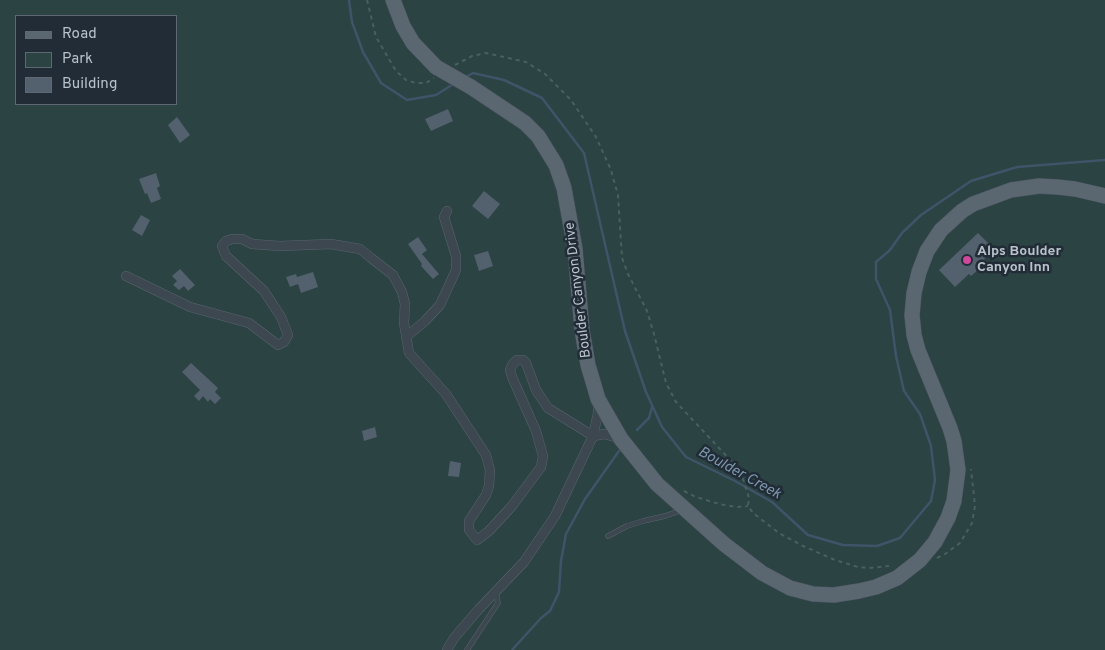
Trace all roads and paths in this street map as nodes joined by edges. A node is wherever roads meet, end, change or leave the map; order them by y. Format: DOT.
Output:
graph roads {
  1 [pos="367,0"];
  2 [pos="393,0"];
  3 [pos="371,20"];
  4 [pos="1105,196"];
  5 [pos="447,211"];
  6 [pos="126,276"];
  7 [pos="406,337"];
  8 [pos="598,399"];
  9 [pos="593,436"];
  10 [pos="621,439"];
  11 [pos="743,479"];
  12 [pos="688,502"];
  13 [pos="748,506"];
  14 [pos="608,536"];
  15 [pos="889,566"];
  16 [pos="496,592"];
  17 [pos="447,650"];
  18 [pos="467,650"];
  1 -- 3 [label="path"];
  2 -- 8 [label="main road, Boulder Canyon Drive, bridge"];
  4 -- 12 [label="main road, Boulder Canyon Drive"];
  5 -- 7 [label="street"];
  6 -- 7 [label="street"];
  7 -- 9 [label="street"];
  8 -- 9 [label="street"];
  8 -- 10 [label="main road, Boulder Canyon Drive"];
  9 -- 10 [label="street"];
  9 -- 16 [label="street"];
  10 -- 12 [label="main road, Boulder Canyon Drive"];
  11 -- 13 [label="path"];
  12 -- 13 [label="path"];
  12 -- 14 [label="lane"];
  13 -- 15 [label="path"];
  16 -- 17 [label="street"];
  16 -- 18 [label="lane"];
}
